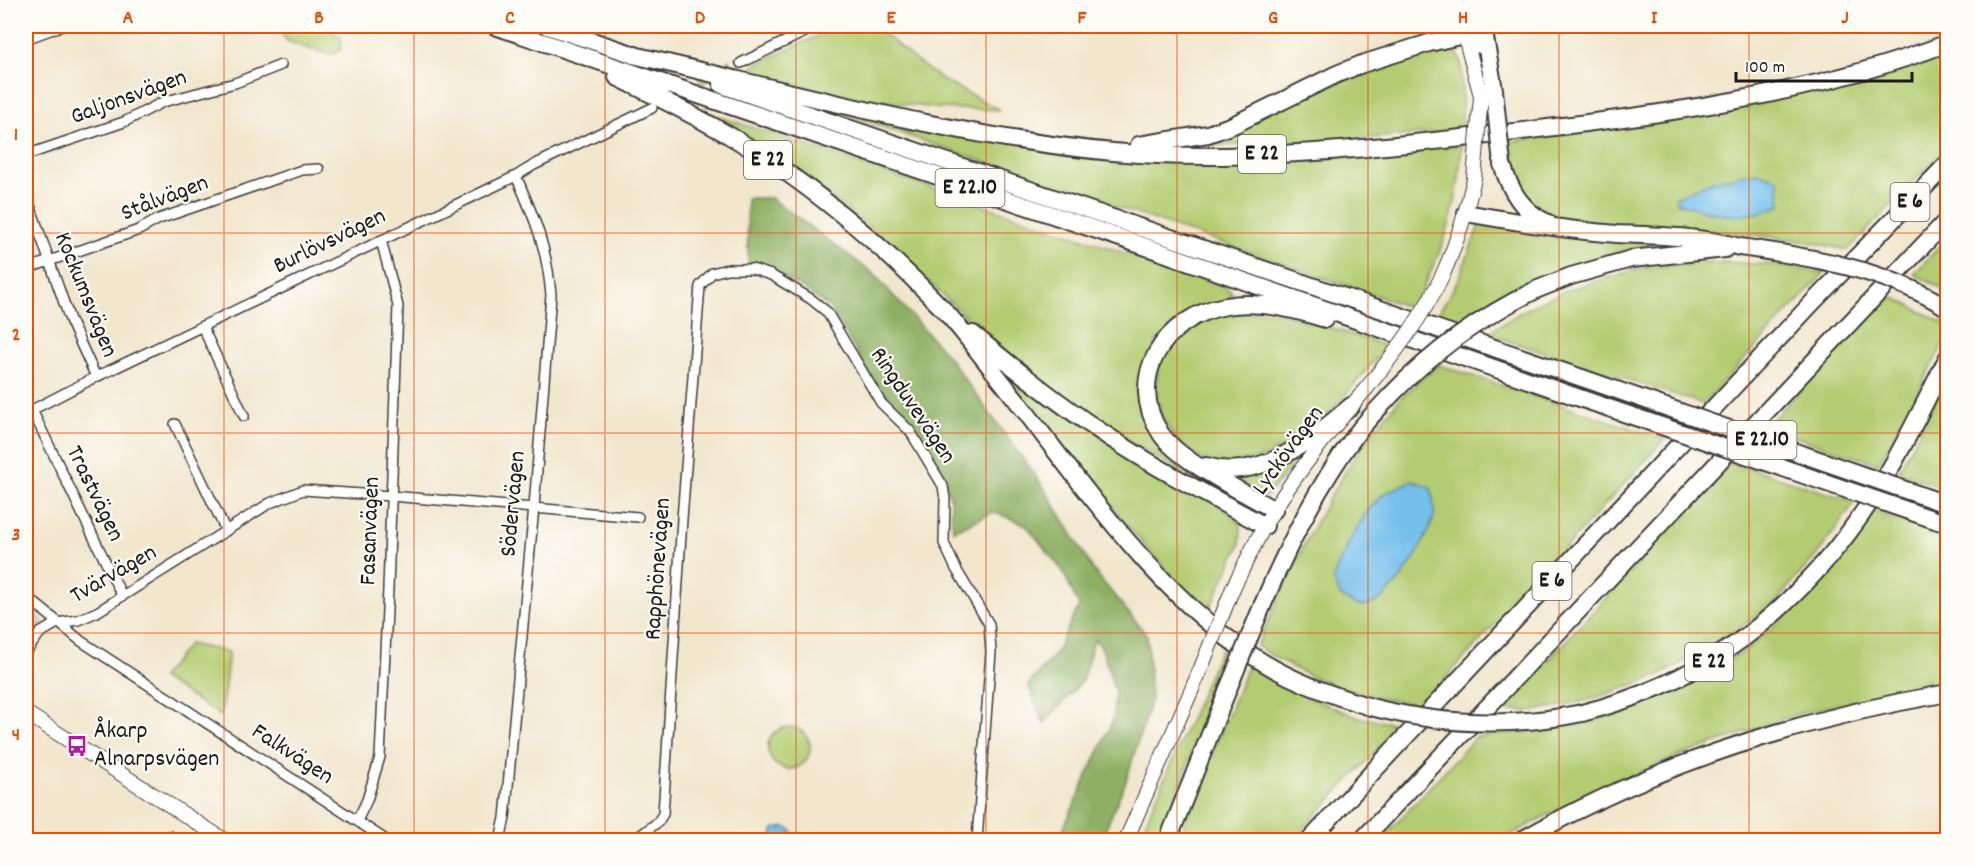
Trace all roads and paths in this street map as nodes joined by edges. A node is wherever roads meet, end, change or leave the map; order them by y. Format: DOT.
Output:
graph roads {
  1 [pos="61,26"];
  2 [pos="495,26"];
  3 [pos="547,26"];
  4 [pos="817,26"];
  5 [pos="1483,26"];
  6 [pos="1468,29"];
  7 [pos="26,39"];
  8 [pos="1947,43"];
  9 [pos="1480,45"];
  10 [pos="563,49"];
  11 [pos="633,55"];
  12 [pos="741,63"];
  13 [pos="280,65"];
  14 [pos="1487,93"];
  15 [pos="652,108"];
  16 [pos="1070,146"];
  17 [pos="26,155"];
  18 [pos="1947,163"];
  19 [pos="319,169"];
  20 [pos="516,176"];
  21 [pos="26,194"];
  22 [pos="1466,213"];
  23 [pos="1947,219"];
  24 [pos="1557,228"];
  25 [pos="381,240"];
  26 [pos="1740,248"];
  27 [pos="49,261"];
  28 [pos="26,269"];
  29 [pos="700,286"];
  30 [pos="1947,308"];
  31 [pos="945,311"];
  32 [pos="202,326"];
  33 [pos="1947,357"];
  34 [pos="96,377"];
  35 [pos="1532,382"];
  36 [pos="1351,406"];
  37 [pos="29,411"];
  38 [pos="244,416"];
  39 [pos="175,424"];
  40 [pos="1194,462"];
  41 [pos="392,496"];
  42 [pos="1945,504"];
  43 [pos="534,507"];
  44 [pos="1274,510"];
  45 [pos="638,517"];
  46 [pos="1941,522"];
  47 [pos="1265,525"];
  48 [pos="226,531"];
  49 [pos="26,596"];
  50 [pos="122,596"];
  51 [pos="57,622"];
  52 [pos="26,652"];
  53 [pos="1947,693"];
  54 [pos="26,713"];
  55 [pos="357,821"];
  56 [pos="224,840"];
  57 [pos="386,840"];
  58 [pos="500,840"];
  59 [pos="634,840"];
  60 [pos="977,840"];
  61 [pos="1126,840"];
  62 [pos="1168,840"];
  63 [pos="1310,840"];
  64 [pos="1362,840"];
  65 [pos="1522,840"];
  1 -- 7 [label="street"];
  2 -- 10 [label="highway, E 22"];
  3 -- 11 [label="highway, E 22"];
  4 -- 12 [label="street"];
  5 -- 14 [label="highway"];
  6 -- 9 [label="highway"];
  6 -- 14 [label="main road, Lyckövägen"];
  6 -- 16 [label="highway"];
  8 -- 16 [label="highway, E 22"];
  9 -- 14 [label="main road, Lyckövägen"];
  10 -- 31 [label="highway, E 22"];
  10 -- 35 [label="highway, E 22.10"];
  11 -- 16 [label="highway, E 22"];
  11 -- 42 [label="highway, E 22.10, bridge"];
  13 -- 17 [label="street, Galjonsvägen"];
  14 -- 22 [label="main road, Lyckövägen, bridge"];
  14 -- 24 [label="highway, bridge"];
  15 -- 20 [label="street, Burlövsvägen"];
  18 -- 63 [label="highway, E 6"];
  19 -- 27 [label="street, Stålvägen"];
  20 -- 25 [label="street, Burlövsvägen"];
  20 -- 43 [label="street, Södervägen"];
  21 -- 27 [label="street, Kockumsvägen"];
  22 -- 24 [label="highway"];
  22 -- 36 [label="main road, Lyckövägen, bridge"];
  23 -- 64 [label="highway, E 6"];
  24 -- 26 [label="highway"];
  25 -- 32 [label="street, Burlövsvägen"];
  25 -- 41 [label="street, Fasanvägen"];
  26 -- 30 [label="highway, bridge"];
  26 -- 62 [label="highway, bridge"];
  27 -- 28 [label="street, Stålvägen"];
  27 -- 34 [label="street, Kockumsvägen"];
  29 -- 59 [label="street, Rapphönevägen"];
  29 -- 60 [label="street, Ringduvevägen"];
  31 -- 33 [label="highway, E 22, bridge"];
  31 -- 47 [label="highway"];
  32 -- 34 [label="street, Burlövsvägen"];
  32 -- 38 [label="street"];
  34 -- 37 [label="street, Burlövsvägen"];
  35 -- 40 [label="highway"];
  35 -- 46 [label="highway, E 22.10, bridge"];
  36 -- 40 [label="highway"];
  36 -- 44 [label="main road, Lyckövägen"];
  37 -- 50 [label="street, Trastvägen"];
  39 -- 48 [label="street"];
  40 -- 44 [label="highway"];
  41 -- 43 [label="street, Tvärvägen"];
  41 -- 48 [label="street, Tvärvägen"];
  41 -- 55 [label="street, Fasanvägen"];
  43 -- 45 [label="street, Tvärvägen"];
  43 -- 58 [label="street, Södervägen"];
  44 -- 47 [label="main road, Lyckövägen"];
  47 -- 61 [label="main road, Lyckövägen, bridge"];
  48 -- 50 [label="street, Tvärvägen"];
  49 -- 51 [label="street, Falkvägen"];
  50 -- 51 [label="street, Tvärvägen"];
  51 -- 52 [label="street, Tvärvägen"];
  51 -- 55 [label="street, Falkvägen"];
  53 -- 65 [label="highway"];
  54 -- 56 [label="main road"];
  55 -- 57 [label="street, Falkvägen"];
}
